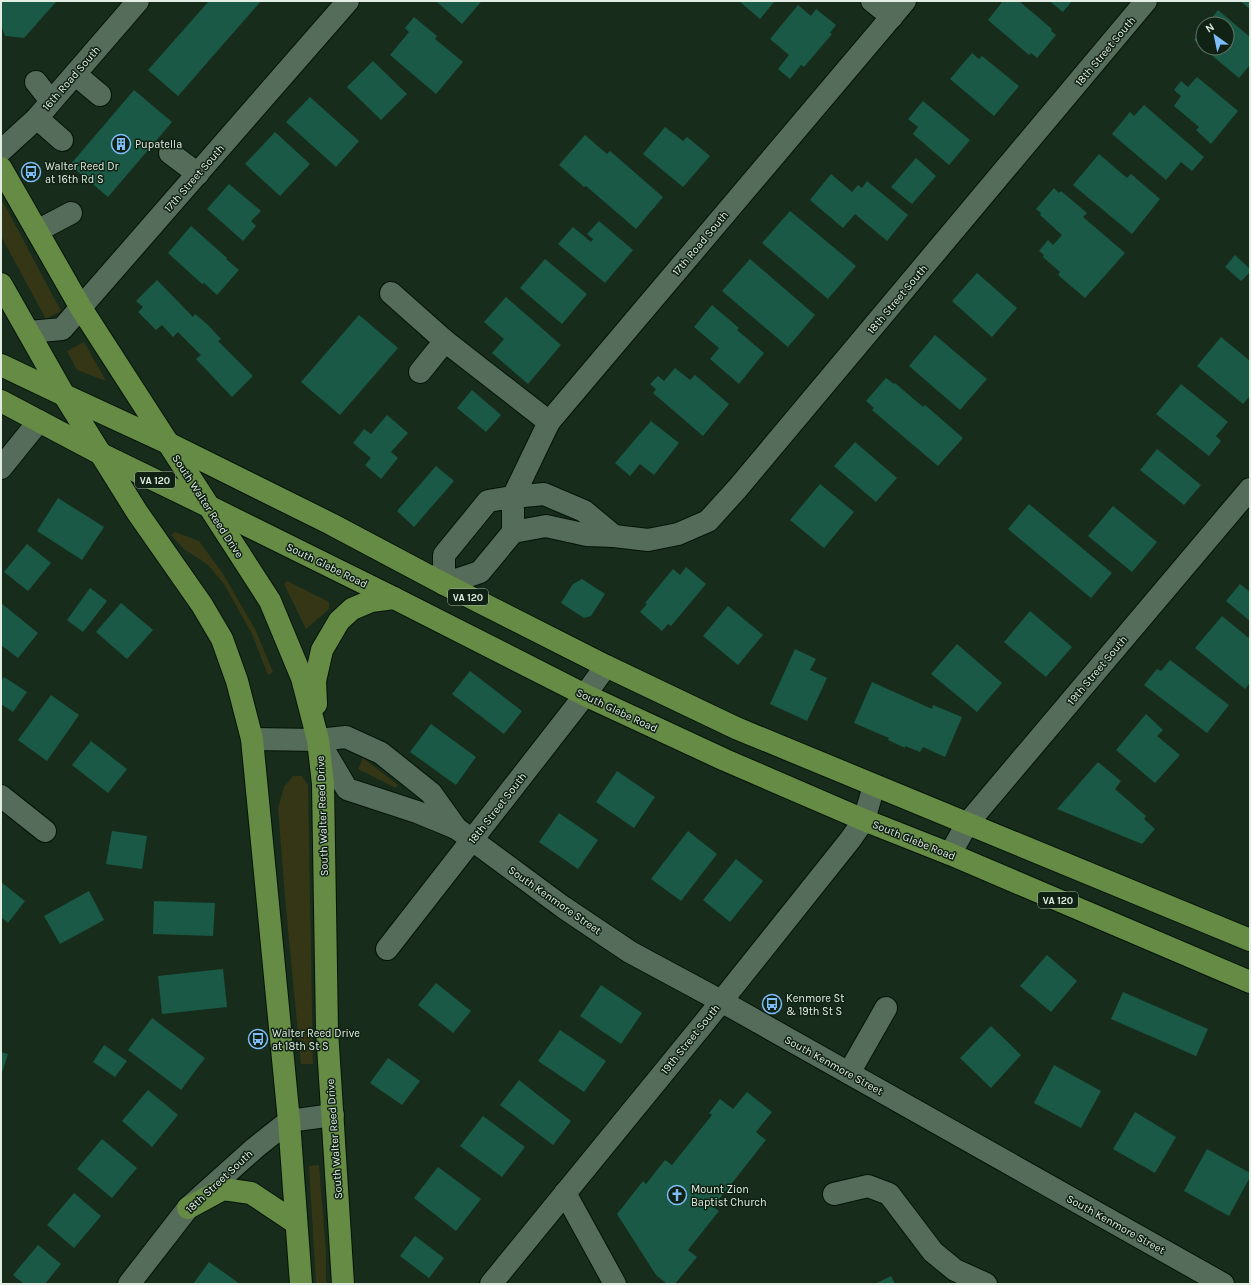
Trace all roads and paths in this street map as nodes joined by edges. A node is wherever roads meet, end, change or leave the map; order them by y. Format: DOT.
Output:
graph roads {
  1 [pos="138,1"];
  2 [pos="348,1"];
  3 [pos="872,1"];
  4 [pos="1146,1"];
  5 [pos="898,9"];
  6 [pos="75,74"];
  7 [pos="36,82"];
  8 [pos="100,95"];
  9 [pos="51,101"];
  10 [pos="37,118"];
  11 [pos="62,140"];
  12 [pos="1,151"];
  13 [pos="170,153"];
  14 [pos="1,168"];
  15 [pos="198,174"];
  16 [pos="71,213"];
  17 [pos="37,231"];
  18 [pos="1,284"];
  19 [pos="391,293"];
  20 [pos="81,308"];
  21 [pos="28,332"];
  22 [pos="445,341"];
  23 [pos="1,365"];
  24 [pos="420,372"];
  25 [pos="64,395"];
  26 [pos="1,402"];
  27 [pos="39,421"];
  28 [pos="549,422"];
  29 [pos="168,443"];
  30 [pos="103,455"];
  31 [pos="1,468"];
  32 [pos="1250,489"];
  33 [pos="513,497"];
  34 [pos="208,506"];
  35 [pos="513,532"];
  36 [pos="614,536"];
  37 [pos="444,584"];
  38 [pos="394,598"];
  39 [pos="424,613"];
  40 [pos="606,666"];
  41 [pos="585,695"];
  42 [pos="252,739"];
  43 [pos="318,740"];
  44 [pos="874,786"];
  45 [pos="1,796"];
  46 [pos="864,820"];
  47 [pos="967,824"];
  48 [pos="45,831"];
  49 [pos="464,834"];
  50 [pos="950,854"];
  51 [pos="1250,940"];
  52 [pos="387,949"];
  53 [pos="1250,982"];
  54 [pos="721,1001"];
  55 [pos="886,1008"];
  56 [pos="849,1073"];
  57 [pos="333,1115"];
  58 [pos="289,1121"];
  59 [pos="564,1193"];
  60 [pos="834,1194"];
  61 [pos="188,1208"];
  62 [pos="296,1223"];
  63 [pos="129,1284"];
  64 [pos="300,1284"];
  65 [pos="343,1284"];
  66 [pos="491,1284"];
  67 [pos="615,1284"];
  68 [pos="986,1284"];
  69 [pos="1223,1284"];
  1 -- 6 [label="street, 16th Road South"];
  2 -- 15 [label="street, 17th Street South"];
  3 -- 5 [label="street"];
  4 -- 36 [label="street, 18th Street South"];
  5 -- 28 [label="street, 17th Road South"];
  6 -- 8 [label="street"];
  6 -- 9 [label="street, 16th Road South"];
  7 -- 9 [label="street"];
  9 -- 10 [label="street, 16th Road South"];
  10 -- 11 [label="street"];
  10 -- 12 [label="street, 16th Road South"];
  13 -- 15 [label="street"];
  14 -- 17 [label="main road, South Walter Reed Drive"];
  15 -- 20 [label="street, 17th Street South"];
  16 -- 17 [label="street"];
  17 -- 20 [label="main road, South Walter Reed Drive"];
  18 -- 21 [label="main road"];
  19 -- 22 [label="street"];
  20 -- 21 [label="street, 17th Street South"];
  20 -- 29 [label="main road, South Walter Reed Drive"];
  21 -- 25 [label="main road"];
  22 -- 24 [label="street"];
  22 -- 28 [label="street"];
  23 -- 25 [label="main road, VA 120"];
  25 -- 27 [label="main road"];
  25 -- 29 [label="main road, VA 120"];
  25 -- 30 [label="main road"];
  26 -- 27 [label="main road, South Glebe Road / VA 120"];
  27 -- 30 [label="main road, South Glebe Road / VA 120"];
  27 -- 31 [label="street"];
  28 -- 33 [label="street, 17th Road South"];
  29 -- 34 [label="main road, South Walter Reed Drive"];
  29 -- 37 [label="main road, VA 120"];
  30 -- 34 [label="main road, South Glebe Road / VA 120"];
  30 -- 42 [label="main road"];
  32 -- 47 [label="street, 19th Street South"];
  33 -- 35 [label="street, 17th Road South"];
  33 -- 36 [label="street"];
  33 -- 37 [label="street"];
  34 -- 38 [label="main road, South Glebe Road / VA 120"];
  34 -- 43 [label="main road, South Walter Reed Drive"];
  35 -- 36 [label="street, 18th Street South"];
  35 -- 37 [label="street"];
  37 -- 39 [label="main road"];
  37 -- 40 [label="main road, VA 120"];
  38 -- 39 [label="main road, South Glebe Road / VA 120"];
  38 -- 43 [label="main road"];
  39 -- 41 [label="main road, South Glebe Road / VA 120"];
  40 -- 41 [label="street, 18th Street South"];
  40 -- 44 [label="main road, VA 120"];
  41 -- 46 [label="main road, South Glebe Road / VA 120"];
  41 -- 49 [label="street, 18th Street South"];
  42 -- 43 [label="street, South Kenmore Street"];
  42 -- 58 [label="main road"];
  43 -- 49 [label="street, South Kenmore Street"];
  43 -- 49 [label="street, South Kenmore Street"];
  43 -- 57 [label="main road, South Walter Reed Drive"];
  44 -- 46 [label="street, 19th Street South"];
  44 -- 47 [label="main road, VA 120"];
  45 -- 48 [label="street"];
  46 -- 50 [label="main road, South Glebe Road / VA 120"];
  46 -- 54 [label="street, 19th Street South"];
  47 -- 50 [label="street, 19th Street South"];
  47 -- 51 [label="main road, VA 120"];
  49 -- 52 [label="street, 18th Street South"];
  49 -- 54 [label="street, South Kenmore Street"];
  50 -- 53 [label="main road, South Glebe Road / VA 120"];
  54 -- 56 [label="street, South Kenmore Street"];
  54 -- 59 [label="street, 19th Street South"];
  55 -- 56 [label="street"];
  56 -- 69 [label="street, South Kenmore Street"];
  57 -- 58 [label="street"];
  57 -- 65 [label="main road, South Walter Reed Drive"];
  58 -- 61 [label="street, 18th Street South"];
  58 -- 62 [label="main road"];
  59 -- 66 [label="street, 19th Street South"];
  59 -- 67 [label="street"];
  60 -- 68 [label="street"];
  61 -- 62 [label="main road"];
  61 -- 63 [label="street, 18th Street South"];
  62 -- 64 [label="main road"];
}
